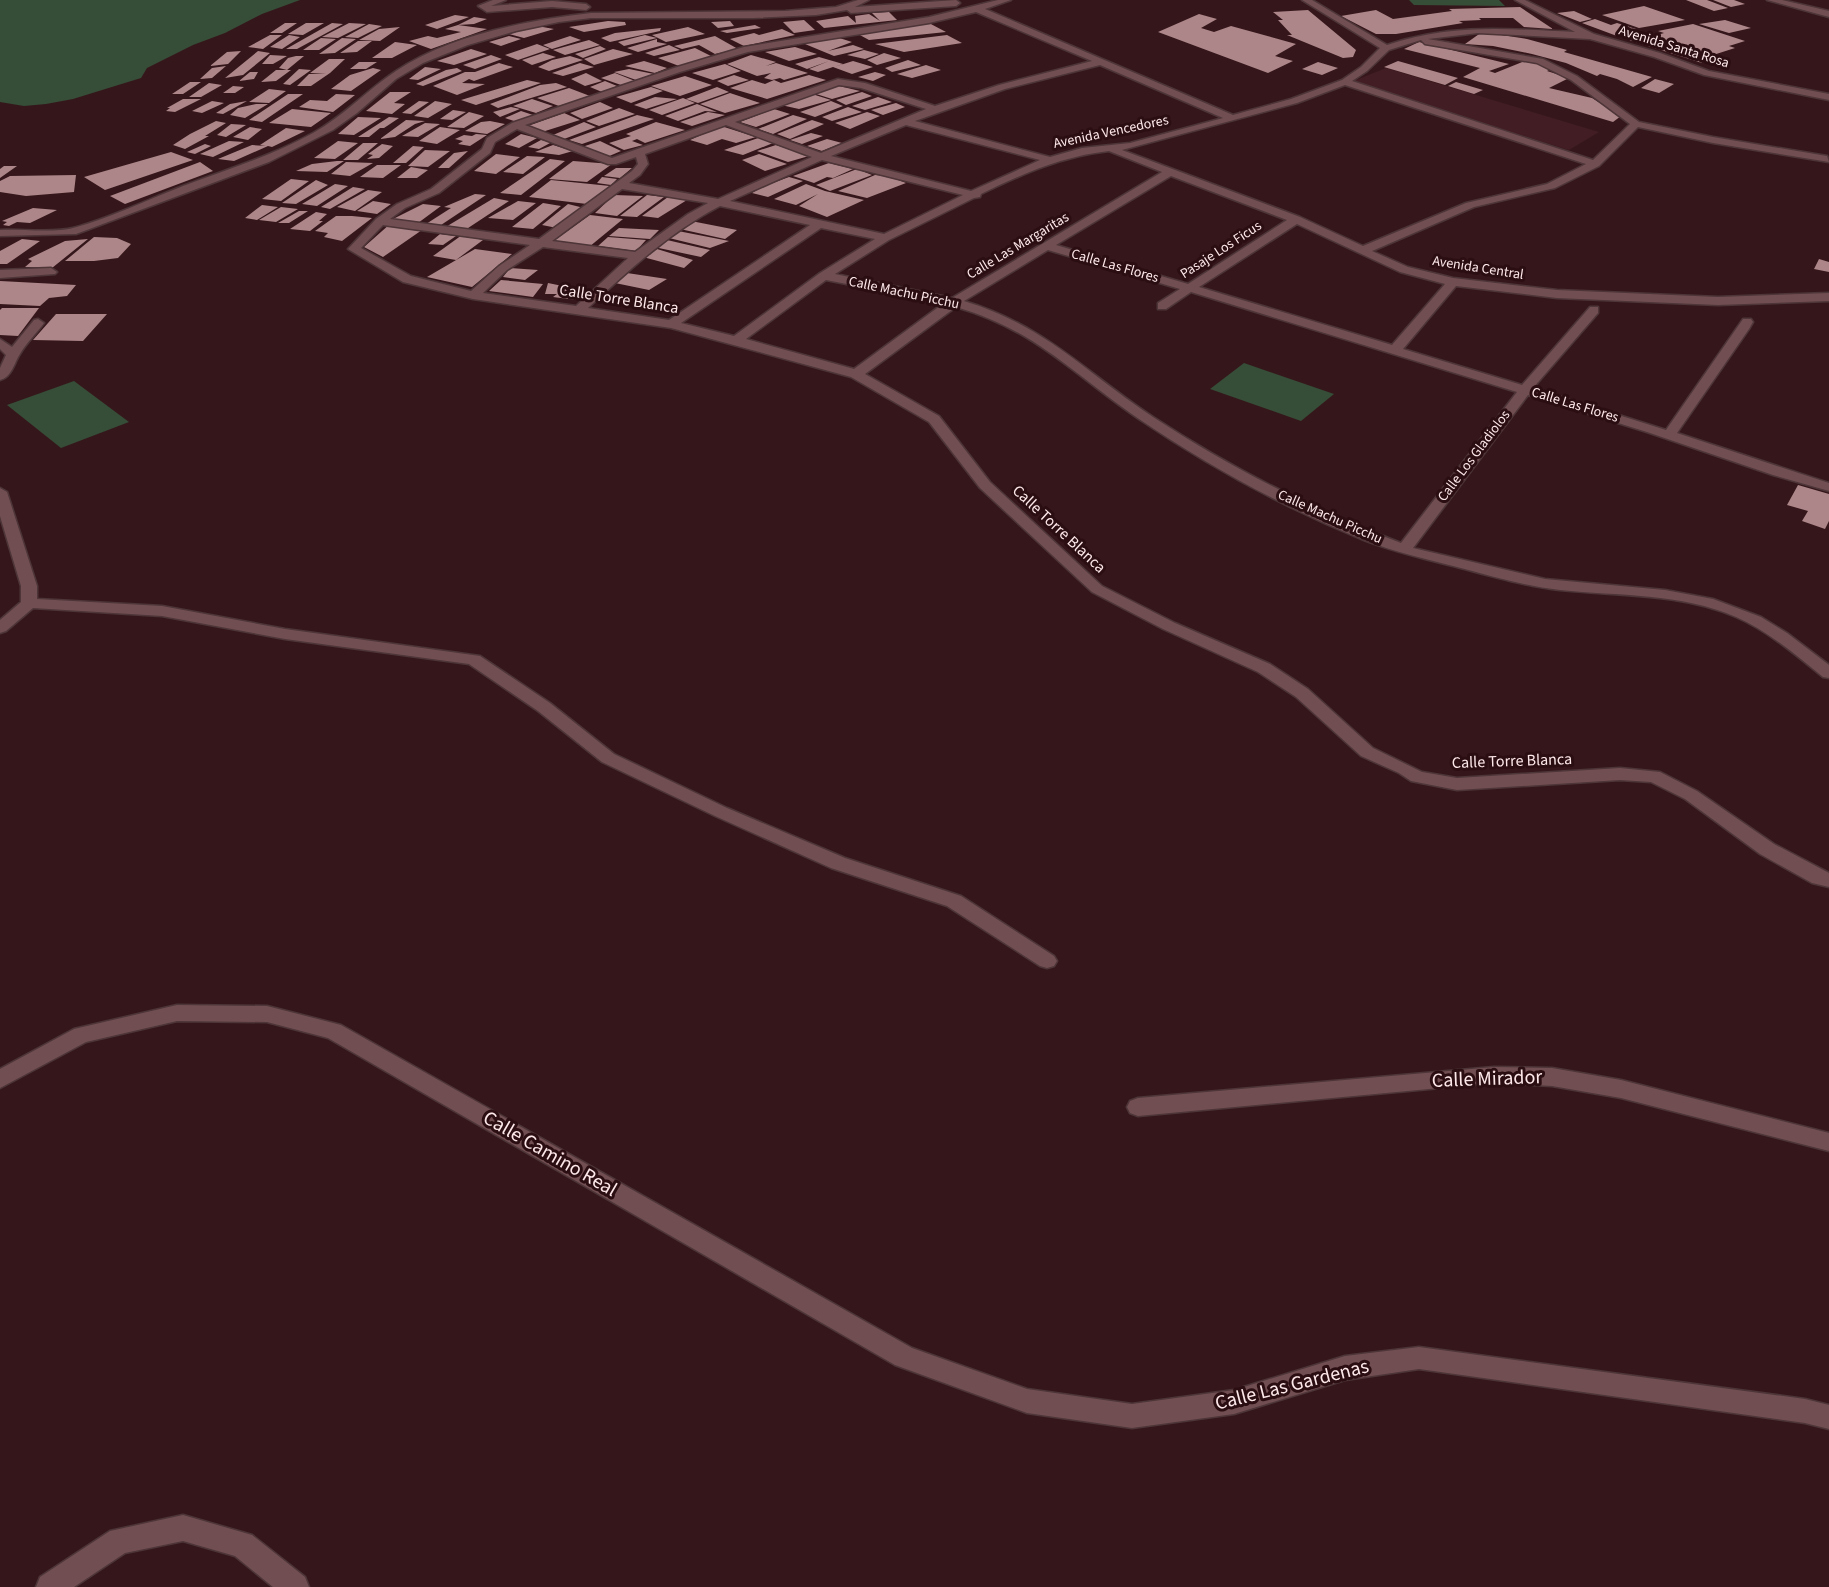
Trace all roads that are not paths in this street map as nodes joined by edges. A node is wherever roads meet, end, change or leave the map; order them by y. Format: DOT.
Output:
graph roads {
  1 [pos="502,0"];
  2 [pos="865,0"];
  3 [pos="1007,0"];
  4 [pos="1306,0"];
  5 [pos="1519,0"];
  6 [pos="1771,0"];
  7 [pos="979,5"];
  8 [pos="838,10"];
  9 [pos="644,14"];
  10 [pos="1829,14"];
  11 [pos="1591,36"];
  12 [pos="1412,39"];
  13 [pos="1386,48"];
  14 [pos="1101,62"];
  15 [pos="1345,82"];
  16 [pos="1829,97"];
  17 [pos="935,109"];
  18 [pos="1232,118"];
  19 [pos="904,121"];
  20 [pos="727,122"];
  21 [pos="1636,124"];
  22 [pos="516,125"];
  23 [pos="1111,149"];
  24 [pos="639,152"];
  25 [pos="820,156"];
  26 [pos="1827,159"];
  27 [pos="1050,160"];
  28 [pos="1595,164"];
  29 [pos="1170,171"];
  30 [pos="620,185"];
  31 [pos="976,195"];
  32 [pos="719,202"];
  33 [pos="1296,219"];
  34 [pos="380,221"];
  35 [pos="819,224"];
  36 [pos="0,233"];
  37 [pos="885,238"];
  38 [pos="539,244"];
  39 [pos="1047,246"];
  40 [pos="1364,250"];
  41 [pos="637,256"];
  42 [pos="51,272"];
  43 [pos="0,274"];
  44 [pos="824,276"];
  45 [pos="1453,282"];
  46 [pos="1190,288"];
  47 [pos="472,295"];
  48 [pos="1829,297"];
  49 [pos="954,302"];
  50 [pos="1162,306"];
  51 [pos="578,310"];
  52 [pos="1594,310"];
  53 [pos="1747,322"];
  54 [pos="38,323"];
  55 [pos="670,324"];
  56 [pos="736,340"];
  57 [pos="0,343"];
  58 [pos="1395,350"];
  59 [pos="12,354"];
  60 [pos="856,374"];
  61 [pos="0,376"];
  62 [pos="1525,390"];
  63 [pos="1670,434"];
  64 [pos="1829,487"];
  65 [pos="0,492"];
  66 [pos="1404,549"];
  67 [pos="14,609"];
  68 [pos="0,628"];
  69 [pos="1829,674"];
  70 [pos="1829,880"];
  71 [pos="1047,961"];
  72 [pos="0,1079"];
  73 [pos="1138,1107"];
  74 [pos="1829,1142"];
  75 [pos="904,1357"];
  76 [pos="1829,1417"];
  77 [pos="50,1587"];
  78 [pos="295,1587"];
  1 -- 9 [label="street"];
  2 -- 8 [label="street"];
  3 -- 7 [label="street"];
  4 -- 13 [label="street"];
  5 -- 11 [label="street, Avenida Santa Rosa"];
  6 -- 10 [label="street"];
  7 -- 8 [label="street"];
  7 -- 14 [label="street"];
  7 -- 22 [label="street"];
  8 -- 9 [label="street"];
  9 -- 36 [label="street"];
  11 -- 12 [label="street, Avenida Vencedores"];
  11 -- 16 [label="street, Avenida Santa Rosa"];
  12 -- 13 [label="street, Avenida Vencedores"];
  12 -- 21 [label="street"];
  13 -- 15 [label="street, Avenida Vencedores"];
  14 -- 17 [label="street"];
  14 -- 18 [label="street"];
  15 -- 18 [label="street, Avenida Vencedores"];
  15 -- 28 [label="street"];
  17 -- 19 [label="street"];
  17 -- 20 [label="street"];
  18 -- 23 [label="street, Avenida Vencedores"];
  19 -- 25 [label="street"];
  19 -- 27 [label="street"];
  20 -- 24 [label="street"];
  20 -- 25 [label="street"];
  21 -- 26 [label="street"];
  21 -- 28 [label="street"];
  22 -- 24 [label="street"];
  22 -- 34 [label="street"];
  23 -- 27 [label="street, Avenida Vencedores"];
  23 -- 29 [label="street, Avenida Central"];
  24 -- 30 [label="street"];
  25 -- 31 [label="street"];
  25 -- 32 [label="street"];
  27 -- 31 [label="street, Avenida Vencedores"];
  28 -- 40 [label="street"];
  29 -- 33 [label="street, Avenida Central"];
  29 -- 39 [label="street, Calle Las Margaritas"];
  30 -- 32 [label="street"];
  30 -- 38 [label="street"];
  31 -- 37 [label="street, Avenida Vencedores"];
  32 -- 35 [label="street"];
  32 -- 41 [label="street"];
  33 -- 40 [label="street, Avenida Central"];
  33 -- 46 [label="street, Pasaje Los Ficus"];
  34 -- 38 [label="street"];
  34 -- 47 [label="street, Calle Torre Blanca"];
  35 -- 37 [label="street"];
  35 -- 55 [label="street"];
  37 -- 44 [label="street, Avenida Vencedores"];
  38 -- 41 [label="street"];
  38 -- 47 [label="street"];
  39 -- 46 [label="street, Calle Las Flores"];
  39 -- 49 [label="street, Calle Las Margaritas"];
  40 -- 45 [label="street, Avenida Central"];
  41 -- 51 [label="street"];
  42 -- 43 [label="street"];
  44 -- 49 [label="street, Calle Machu Picchu"];
  44 -- 56 [label="street, Avenida Vencedores"];
  45 -- 48 [label="street, Avenida Central"];
  45 -- 58 [label="street"];
  46 -- 50 [label="street, Pasaje Los Ficus"];
  46 -- 58 [label="street, Calle Las Flores"];
  47 -- 51 [label="street, Calle Torre Blanca"];
  49 -- 60 [label="street, Calle Las Margaritas"];
  49 -- 66 [label="street, Calle Machu Picchu"];
  51 -- 55 [label="street, Calle Torre Blanca"];
  52 -- 62 [label="street, Calle Los Gladiolos"];
  53 -- 63 [label="street"];
  54 -- 59 [label="street"];
  55 -- 56 [label="street, Calle Torre Blanca"];
  56 -- 60 [label="street, Calle Torre Blanca"];
  57 -- 59 [label="street"];
  58 -- 62 [label="street, Calle Las Flores"];
  59 -- 61 [label="street"];
  60 -- 70 [label="street, Calle Torre Blanca"];
  62 -- 63 [label="street, Calle Las Flores"];
  62 -- 66 [label="street, Calle Los Gladiolos"];
  63 -- 64 [label="street, Calle Las Flores"];
  65 -- 67 [label="street"];
  66 -- 69 [label="street, Calle Machu Picchu"];
  67 -- 68 [label="street"];
  67 -- 71 [label="street"];
  72 -- 75 [label="street, Calle Camino Real"];
  73 -- 74 [label="street, Calle Mirador"];
  75 -- 76 [label="street, Calle Las Gardenas"];
  77 -- 78 [label="street"];
}
